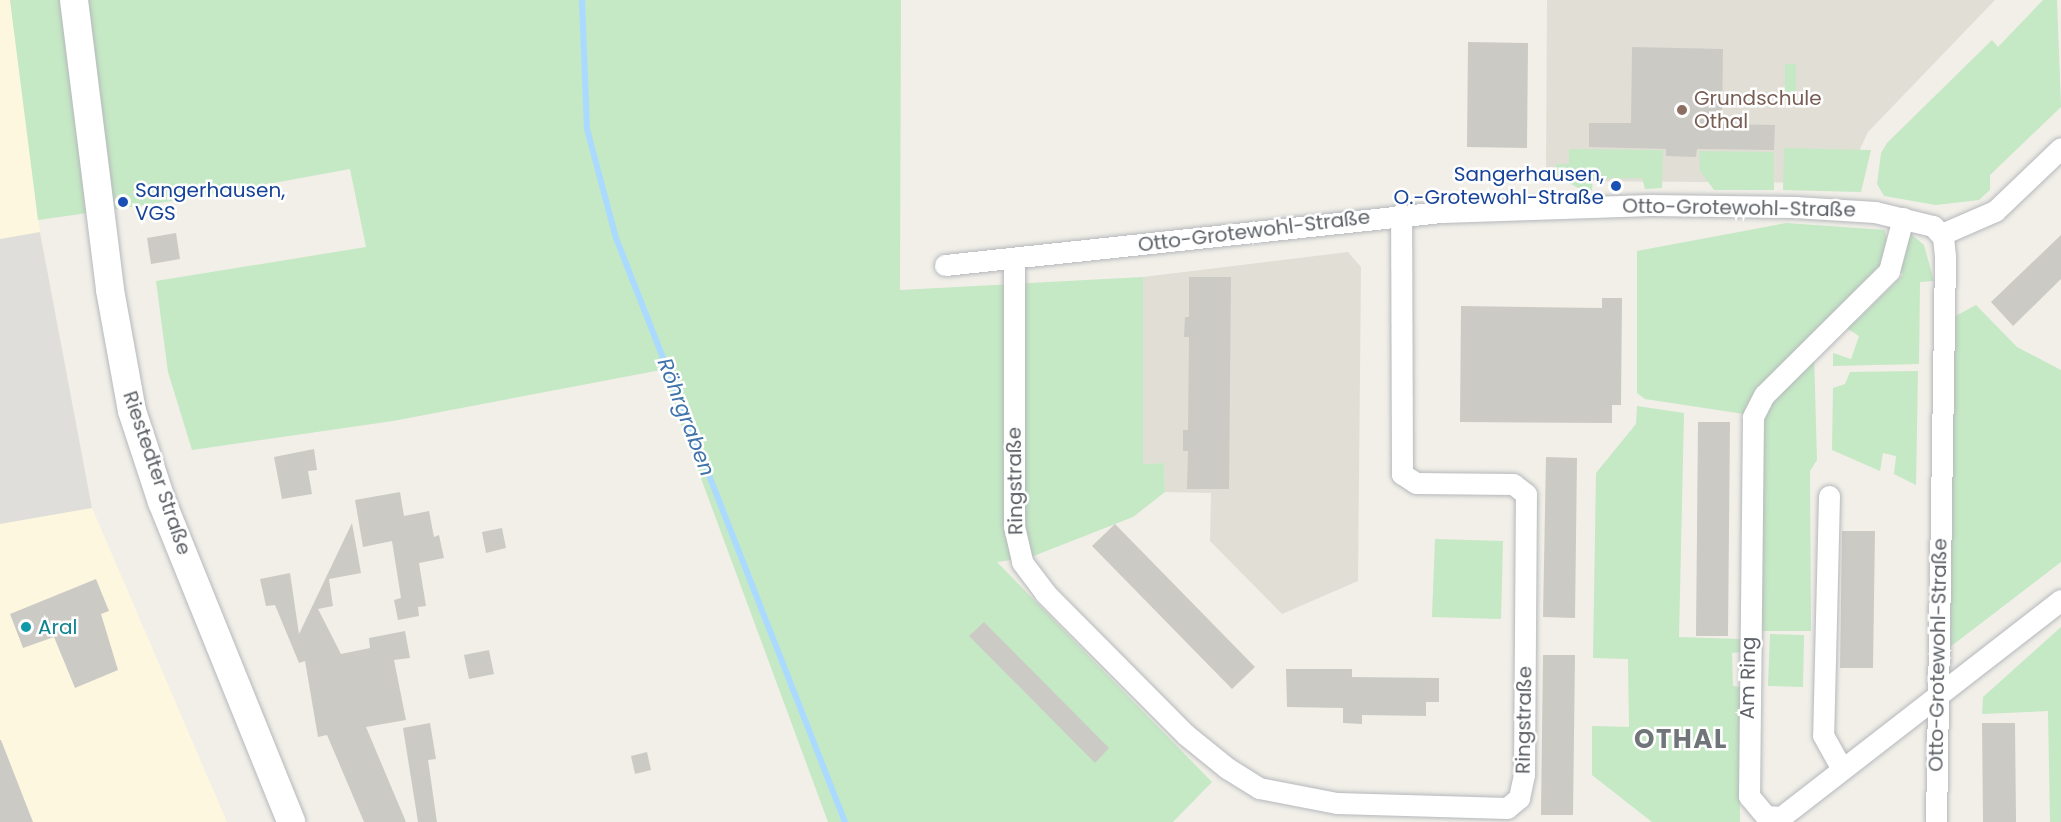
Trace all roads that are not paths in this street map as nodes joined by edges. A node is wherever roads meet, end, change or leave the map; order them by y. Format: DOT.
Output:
graph roads {
  1 [pos="74,0"];
  2 [pos="2061,148"];
  3 [pos="1401,214"];
  4 [pos="1903,218"];
  5 [pos="1941,234"];
  6 [pos="1014,258"];
  7 [pos="945,265"];
  8 [pos="1829,496"];
  9 [pos="2061,600"];
  10 [pos="1938,694"];
  11 [pos="1842,769"];
  12 [pos="291,822"];
  13 [pos="1936,822"];
  1 -- 12 [label="main road, Riestedter Straße"];
  2 -- 5 [label="street"];
  3 -- 4 [label="street, Otto-Grotewohl-Straße"];
  3 -- 6 [label="street, Otto-Grotewohl-Straße"];
  3 -- 6 [label="street, Ringstraße"];
  4 -- 5 [label="street, Otto-Grotewohl-Straße"];
  4 -- 11 [label="street, Am Ring"];
  5 -- 10 [label="street, Otto-Grotewohl-Straße"];
  6 -- 7 [label="street, Otto-Grotewohl-Straße"];
  8 -- 11 [label="street"];
  9 -- 10 [label="street, Am Ring"];
  10 -- 11 [label="street, Am Ring"];
  10 -- 13 [label="street, Otto-Grotewohl-Straße"];
}
